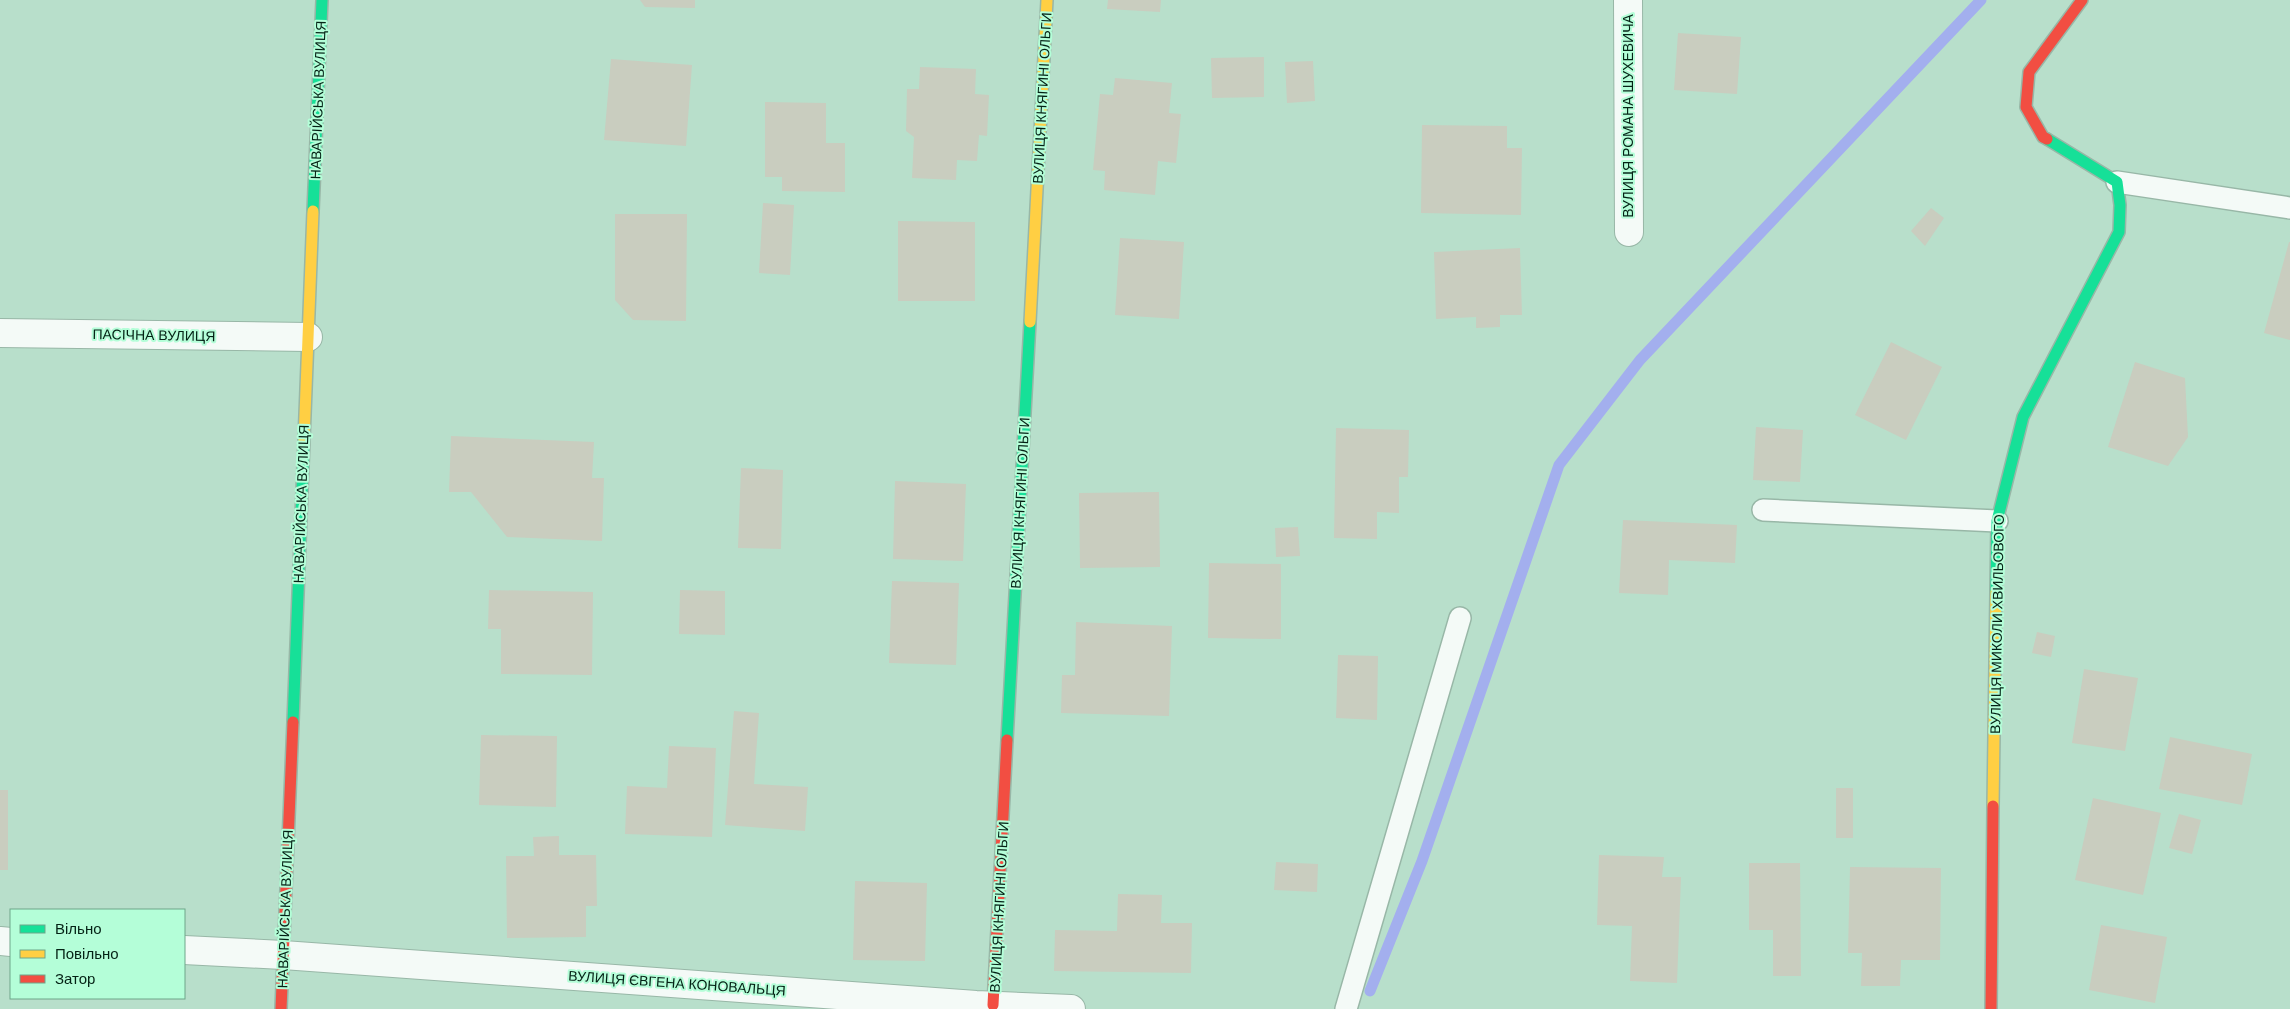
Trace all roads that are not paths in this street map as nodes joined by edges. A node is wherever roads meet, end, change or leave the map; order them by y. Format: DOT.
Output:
graph roads {
  1 [pos="322,0"];
  2 [pos="1047,0"];
  3 [pos="1628,0"];
  4 [pos="2082,0"];
  5 [pos="2117,182"];
  6 [pos="2290,208"];
  7 [pos="1629,232"];
  8 [pos="0,333"];
  9 [pos="308,338"];
  10 [pos="1763,510"];
  11 [pos="1997,521"];
  12 [pos="1460,618"];
  13 [pos="185,950"];
  14 [pos="284,955"];
  15 [pos="982,1006"];
  16 [pos="281,1009"];
  17 [pos="1071,1009"];
  18 [pos="1346,1009"];
  19 [pos="1991,1009"];
  1 -- 9 [label="street, НАВАРІЙСЬКА ВУЛИЦЯ"];
  2 -- 15 [label="street, ВУЛИЦЯ КНЯГИНІ ОЛЬГИ"];
  3 -- 7 [label="street, ВУЛИЦЯ РОМАНА ШУХЕВИЧА"];
  4 -- 5 [label="street"];
  5 -- 6 [label="lane"];
  5 -- 11 [label="street, ВУЛИЦЯ МИКОЛИ ХВИЛЬОВОГО"];
  8 -- 9 [label="street, ПАСІЧНА ВУЛИЦЯ"];
  9 -- 14 [label="street, НАВАРІЙСЬКА ВУЛИЦЯ"];
  10 -- 11 [label="lane"];
  11 -- 19 [label="street, ВУЛИЦЯ МИКОЛИ ХВИЛЬОВОГО"];
  12 -- 18 [label="lane"];
  13 -- 14 [label="street, ВУЛИЦЯ ЄВГЕНА КОНОВАЛЬЦЯ"];
  14 -- 15 [label="street, ВУЛИЦЯ ЄВГЕНА КОНОВАЛЬЦЯ"];
  14 -- 16 [label="street, НАВАРІЙСЬКА ВУЛИЦЯ"];
  15 -- 17 [label="street, ВУЛИЦЯ ЄВГЕНА КОНОВАЛЬЦЯ"];
}
